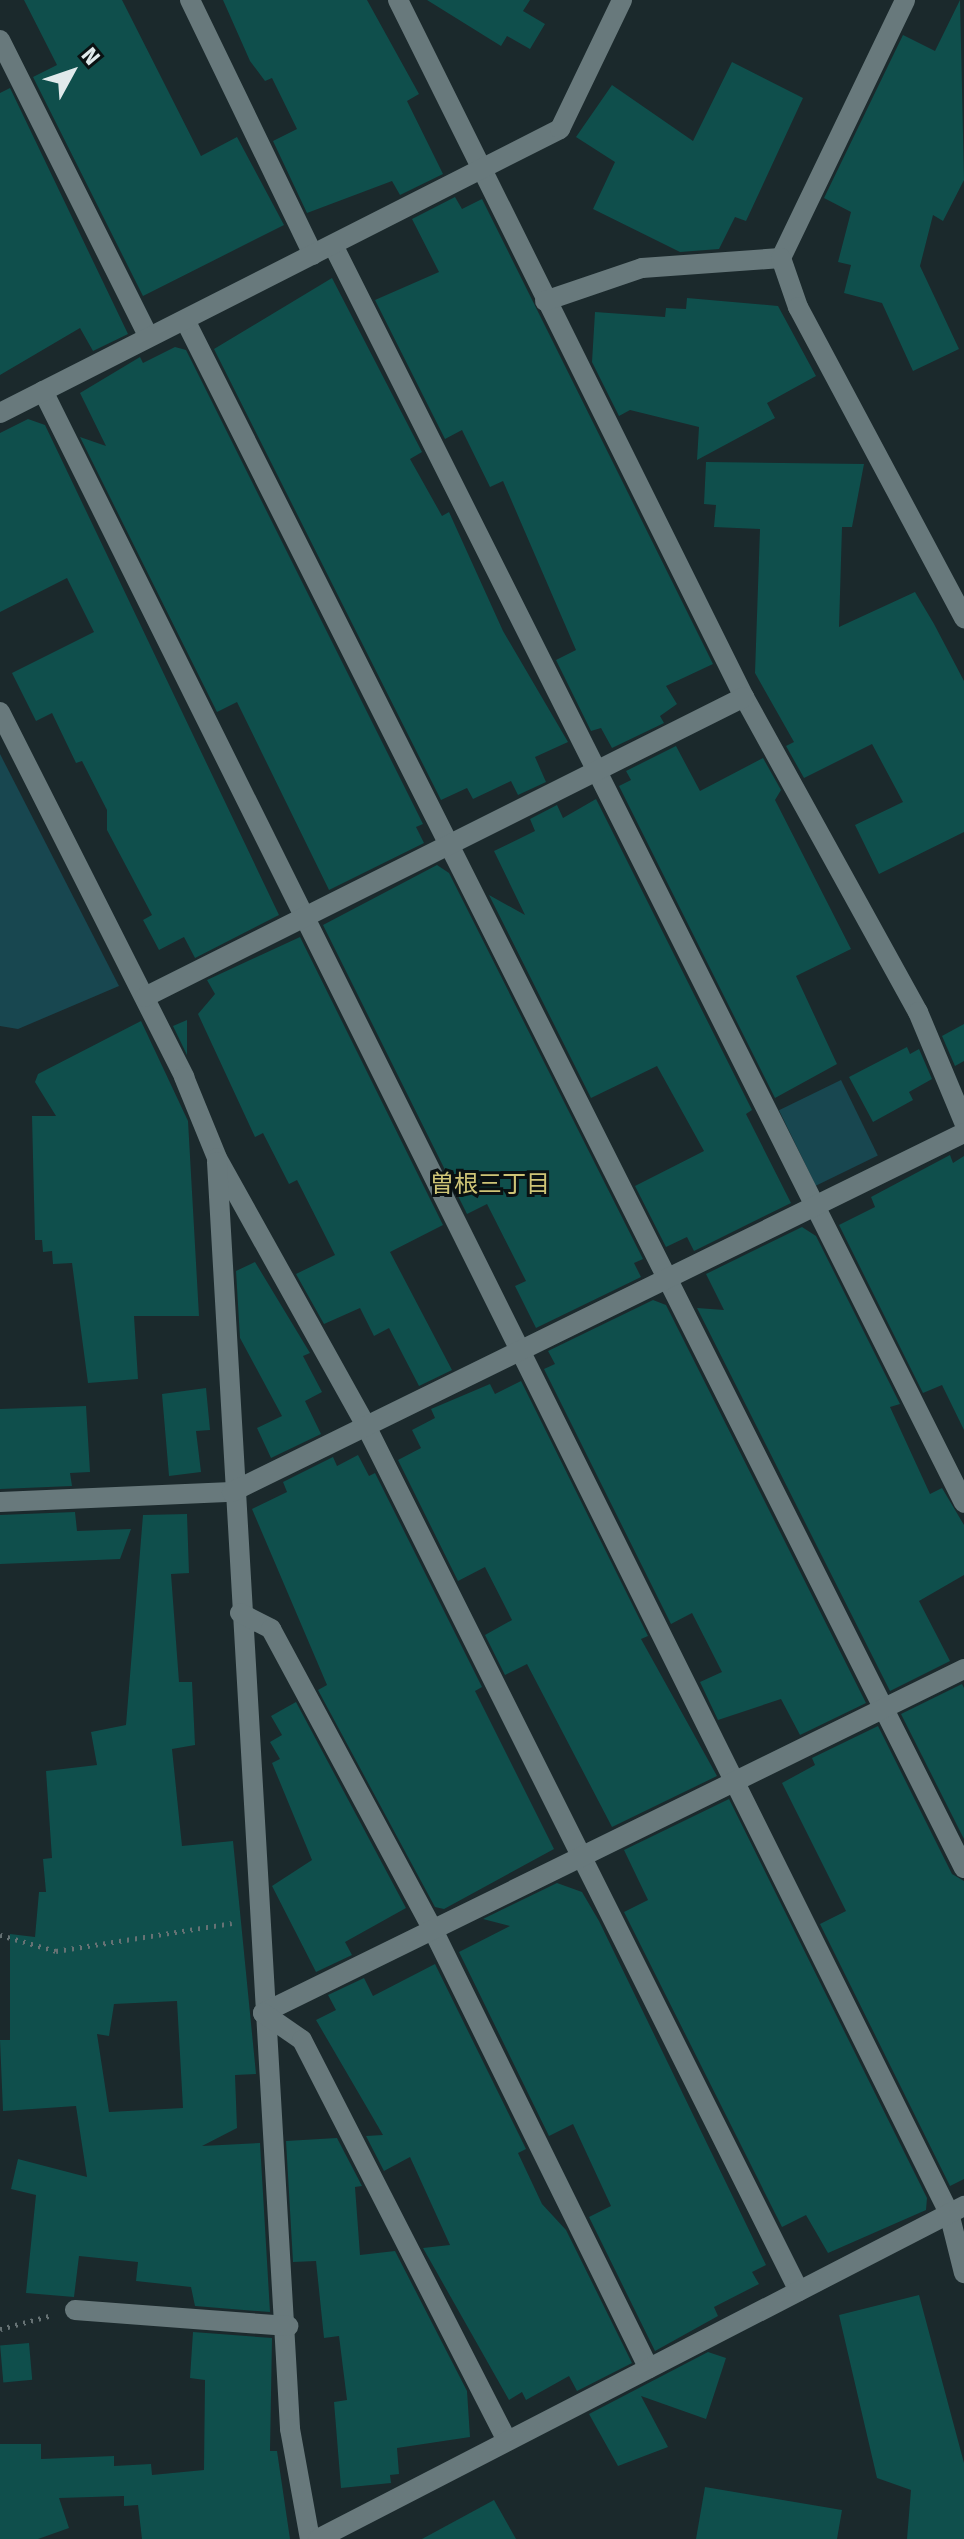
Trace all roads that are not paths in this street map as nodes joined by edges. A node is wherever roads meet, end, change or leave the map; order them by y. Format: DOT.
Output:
graph roads {
  1 [pos="190,0"];
  2 [pos="398,0"];
  3 [pos="622,0"];
  4 [pos="905,0"];
  5 [pos="0,40"];
  6 [pos="484,168"];
  7 [pos="333,245"];
  8 [pos="313,255"];
  9 [pos="781,258"];
  10 [pos="545,301"];
  11 [pos="185,320"];
  12 [pos="149,337"];
  13 [pos="43,391"];
  14 [pos="0,413"];
  15 [pos="964,618"];
  16 [pos="744,697"];
  17 [pos="0,712"];
  18 [pos="597,770"];
  19 [pos="450,843"];
  20 [pos="304,916"];
  21 [pos="145,997"];
  22 [pos="964,1122"];
  23 [pos="964,1133"];
  24 [pos="217,1158"];
  25 [pos="815,1205"];
  26 [pos="668,1276"];
  27 [pos="520,1350"];
  28 [pos="367,1428"];
  29 [pos="232,1492"];
  30 [pos="0,1502"];
  31 [pos="964,1503"];
  32 [pos="240,1613"];
  33 [pos="964,1669"];
  34 [pos="886,1708"];
  35 [pos="736,1783"];
  36 [pos="580,1860"];
  37 [pos="964,1868"];
  38 [pos="435,1934"];
  39 [pos="263,2013"];
  40 [pos="957,2209"];
  41 [pos="964,2273"];
  42 [pos="799,2291"];
  43 [pos="75,2310"];
  44 [pos="288,2326"];
  45 [pos="649,2368"];
  46 [pos="507,2441"];
  47 [pos="310,2539"];
  48 [pos="318,2539"];
  1 -- 8 [label="street"];
  2 -- 6 [label="street"];
  3 -- 6 [label="street"];
  4 -- 9 [label="street"];
  5 -- 12 [label="street"];
  6 -- 7 [label="street"];
  6 -- 10 [label="street"];
  7 -- 8 [label="street"];
  7 -- 18 [label="street"];
  8 -- 11 [label="street"];
  9 -- 10 [label="street"];
  9 -- 15 [label="street"];
  10 -- 16 [label="street"];
  11 -- 12 [label="street"];
  11 -- 19 [label="street"];
  12 -- 13 [label="street"];
  13 -- 14 [label="street"];
  13 -- 20 [label="street"];
  16 -- 18 [label="street"];
  16 -- 22 [label="street"];
  17 -- 21 [label="street"];
  18 -- 19 [label="street"];
  18 -- 25 [label="street"];
  19 -- 20 [label="street"];
  19 -- 26 [label="street"];
  20 -- 21 [label="street"];
  20 -- 27 [label="street"];
  21 -- 24 [label="street"];
  23 -- 25 [label="street"];
  24 -- 28 [label="street"];
  24 -- 29 [label="street"];
  25 -- 26 [label="street"];
  25 -- 31 [label="street"];
  26 -- 27 [label="street"];
  26 -- 34 [label="street"];
  27 -- 28 [label="street"];
  27 -- 35 [label="street"];
  28 -- 29 [label="street"];
  28 -- 36 [label="street"];
  29 -- 30 [label="street"];
  29 -- 32 [label="street"];
  32 -- 38 [label="street"];
  32 -- 39 [label="street"];
  33 -- 34 [label="street"];
  34 -- 35 [label="street"];
  34 -- 37 [label="street"];
  35 -- 36 [label="street"];
  35 -- 40 [label="street"];
  36 -- 38 [label="street"];
  36 -- 42 [label="street"];
  38 -- 39 [label="street"];
  38 -- 45 [label="street"];
  39 -- 44 [label="street"];
  39 -- 46 [label="street"];
  40 -- 41 [label="street"];
  40 -- 42 [label="street"];
  42 -- 45 [label="street"];
  43 -- 44 [label="street"];
  44 -- 47 [label="street"];
  45 -- 46 [label="street"];
  46 -- 48 [label="street"];
}
